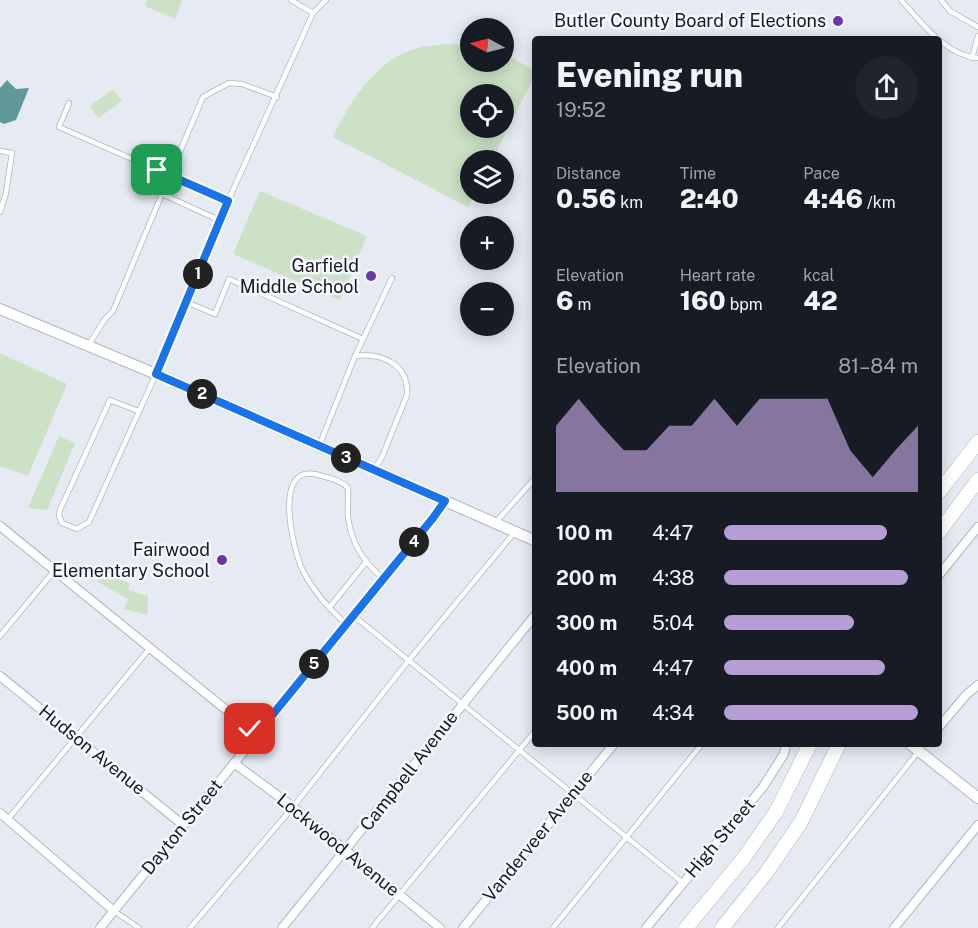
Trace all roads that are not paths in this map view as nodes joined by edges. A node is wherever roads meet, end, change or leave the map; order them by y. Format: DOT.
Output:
graph roads {
  1 [pos="291,0"];
  2 [pos="326,0"];
  3 [pos="901,0"];
  4 [pos="941,0"];
  5 [pos="313,13"];
  6 [pos="978,27"];
  7 [pos="937,36"];
  8 [pos="978,36"];
  9 [pos="942,41"];
  10 [pos="972,58"];
  11 [pos="978,58"];
  12 [pos="277,97"];
  13 [pos="69,103"];
  14 [pos="0,151"];
  15 [pos="170,175"];
  16 [pos="228,201"];
  17 [pos="0,212"];
  18 [pos="221,221"];
  19 [pos="392,278"];
  20 [pos="186,302"];
  21 [pos="0,309"];
  22 [pos="363,339"];
  23 [pos="88,346"];
  24 [pos="355,356"];
  25 [pos="156,374"];
  26 [pos="138,411"];
  27 [pos="978,442"];
  28 [pos="319,446"];
  29 [pos="374,470"];
  30 [pos="978,480"];
  31 [pos="532,481"];
  32 [pos="942,488"];
  33 [pos="445,501"];
  34 [pos="494,524"];
  35 [pos="0,526"];
  36 [pos="942,528"];
  37 [pos="514,532"];
  38 [pos="976,534"];
  39 [pos="532,539"];
  40 [pos="366,562"];
  41 [pos="54,570"];
  42 [pos="942,572"];
  43 [pos="384,579"];
  44 [pos="329,609"];
  45 [pos="354,616"];
  46 [pos="532,619"];
  47 [pos="347,625"];
  48 [pos="0,636"];
  49 [pos="150,648"];
  50 [pos="409,660"];
  51 [pos="0,676"];
  52 [pos="978,685"];
  53 [pos="462,703"];
  54 [pos="942,723"];
  55 [pos="256,735"];
  56 [pos="532,735"];
  57 [pos="75,737"];
  58 [pos="612,747"];
  59 [pos="700,747"];
  60 [pos="785,747"];
  61 [pos="808,747"];
  62 [pos="838,747"];
  63 [pos="917,747"];
  64 [pos="919,747"];
  65 [pos="520,750"];
  66 [pos="234,763"];
  67 [pos="573,794"];
  68 [pos="978,798"];
  69 [pos="293,807"];
  70 [pos="0,813"];
  71 [pos="8,819"];
  72 [pos="183,825"];
  73 [pos="978,825"];
  74 [pos="627,837"];
  75 [pos="345,851"];
  76 [pos="683,883"];
  77 [pos="399,895"];
  78 [pos="114,911"];
  79 [pos="100,928"];
  80 [pos="139,928"];
  81 [pos="190,928"];
  82 [pos="282,928"];
  83 [pos="372,928"];
  84 [pos="440,928"];
  85 [pos="463,928"];
  86 [pos="553,928"];
  87 [pos="646,928"];
  88 [pos="686,928"];
  89 [pos="722,928"];
  90 [pos="778,928"];
  91 [pos="894,928"];
  1 -- 5 [label="lane"];
  2 -- 5 [label="lane"];
  3 -- 7 [label="lane"];
  4 -- 6 [label="lane"];
  5 -- 12 [label="lane"];
  8 -- 10 [label="lane"];
  9 -- 10 [label="lane"];
  10 -- 11 [label="lane"];
  12 -- 15 [label="lane"];
  12 -- 16 [label="lane"];
  13 -- 15 [label="lane"];
  14 -- 17 [label="lane"];
  15 -- 16 [label="lane"];
  16 -- 18 [label="lane"];
  18 -- 20 [label="lane"];
  18 -- 23 [label="lane"];
  19 -- 22 [label="lane"];
  20 -- 22 [label="lane"];
  20 -- 25 [label="lane"];
  21 -- 23 [label="street"];
  22 -- 24 [label="lane"];
  23 -- 25 [label="street"];
  24 -- 28 [label="lane"];
  24 -- 29 [label="lane"];
  25 -- 26 [label="lane"];
  25 -- 28 [label="street"];
  26 -- 26 [label="lane"];
  27 -- 32 [label="highway"];
  28 -- 29 [label="street"];
  29 -- 33 [label="street"];
  30 -- 36 [label="highway"];
  31 -- 34 [label="lane"];
  33 -- 34 [label="street"];
  33 -- 43 [label="street, Dayton Street"];
  34 -- 37 [label="street"];
  35 -- 41 [label="street"];
  37 -- 39 [label="street"];
  37 -- 50 [label="lane"];
  38 -- 42 [label="street"];
  40 -- 43 [label="lane"];
  40 -- 44 [label="lane"];
  40 -- 44 [label="lane"];
  41 -- 48 [label="lane"];
  41 -- 49 [label="street"];
  43 -- 45 [label="street, Dayton Street"];
  44 -- 47 [label="lane"];
  45 -- 47 [label="street, Dayton Street"];
  45 -- 50 [label="lane"];
  46 -- 53 [label="street, Campbell Avenue"];
  47 -- 55 [label="street, Dayton Street"];
  49 -- 55 [label="street"];
  49 -- 57 [label="lane"];
  50 -- 53 [label="lane"];
  50 -- 69 [label="lane"];
  51 -- 57 [label="street, Hudson Avenue"];
  52 -- 54 [label="street"];
  53 -- 65 [label="lane"];
  53 -- 75 [label="street, Campbell Avenue"];
  55 -- 66 [label="street, Dayton Street"];
  56 -- 65 [label="lane"];
  57 -- 71 [label="lane"];
  57 -- 72 [label="street, Hudson Avenue"];
  58 -- 67 [label="street, Vanderveer Avenue"];
  59 -- 74 [label="lane"];
  60 -- 76 [label="street, High Street"];
  61 -- 88 [label="highway, High Street"];
  62 -- 89 [label="highway"];
  63 -- 90 [label="lane"];
  64 -- 68 [label="street"];
  65 -- 67 [label="lane"];
  65 -- 77 [label="lane"];
  66 -- 69 [label="street, Lockwood Avenue"];
  66 -- 72 [label="street, Dayton Street"];
  67 -- 74 [label="lane"];
  67 -- 85 [label="street, Vanderveer Avenue"];
  69 -- 75 [label="street, Lockwood Avenue"];
  69 -- 81 [label="lane"];
  70 -- 71 [label="street"];
  71 -- 78 [label="street"];
  72 -- 78 [label="street, Dayton Street"];
  73 -- 91 [label="street"];
  74 -- 76 [label="lane"];
  74 -- 86 [label="lane"];
  75 -- 77 [label="street, Lockwood Avenue"];
  75 -- 82 [label="street, Campbell Avenue"];
  76 -- 87 [label="street, High Street"];
  77 -- 83 [label="lane"];
  77 -- 84 [label="street, Lockwood Avenue"];
  78 -- 79 [label="street, Dayton Street"];
  78 -- 80 [label="lane"];
}
